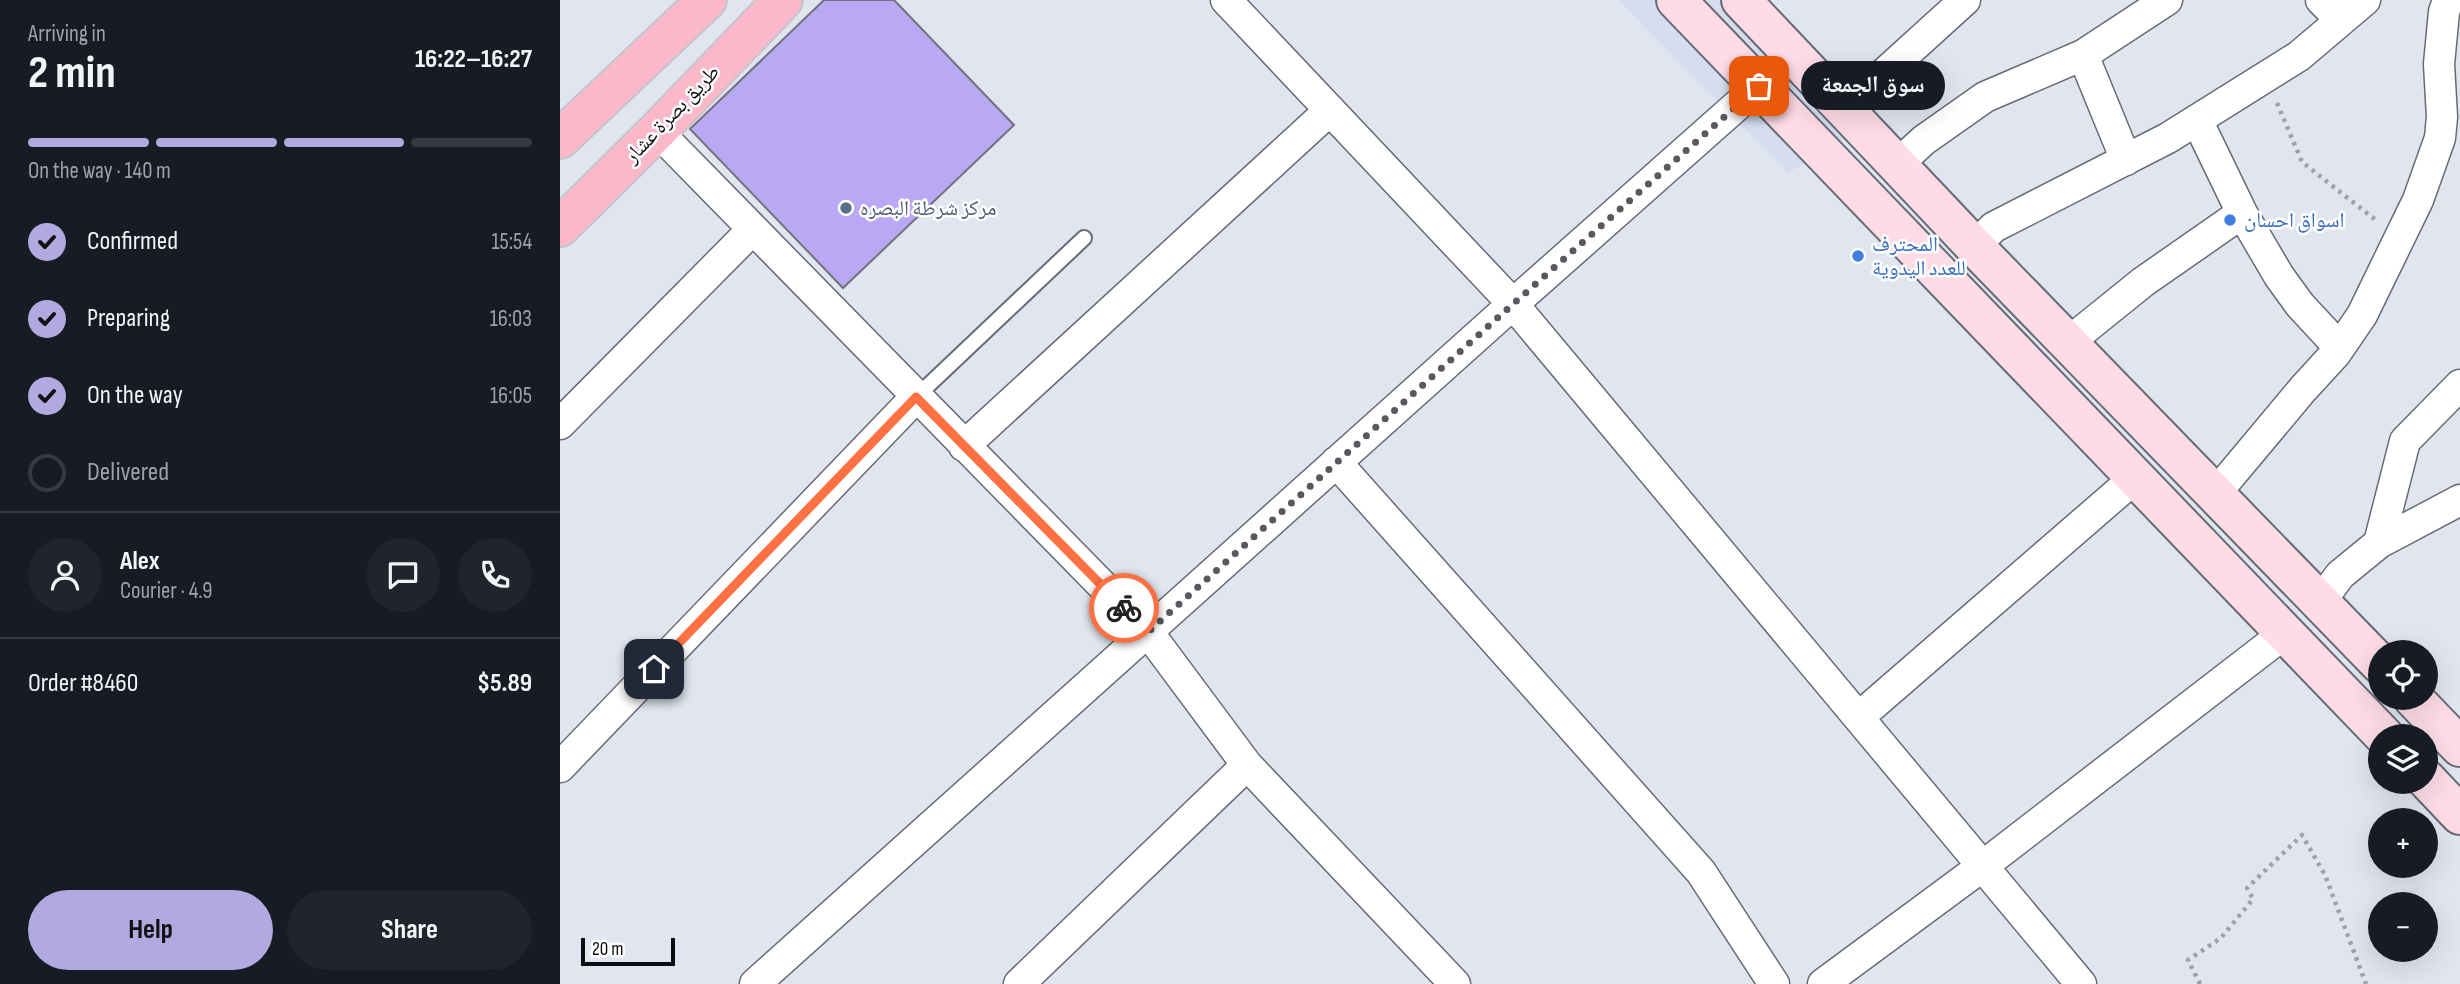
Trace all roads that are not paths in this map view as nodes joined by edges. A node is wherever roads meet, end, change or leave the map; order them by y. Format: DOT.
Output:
graph roads {
  1 [pos="707,0"];
  2 [pos="783,0"];
  3 [pos="1226,0"];
  4 [pos="1676,0"];
  5 [pos="1741,0"];
  6 [pos="1965,0"];
  7 [pos="2167,0"];
  8 [pos="2365,0"];
  9 [pos="2448,0"];
  10 [pos="2331,10"];
  11 [pos="2083,55"];
  12 [pos="1759,86"];
  13 [pos="1845,108"];
  14 [pos="1330,110"];
  15 [pos="2197,120"];
  16 [pos="657,131"];
  17 [pos="560,139"];
  18 [pos="2126,160"];
  19 [pos="1905,171"];
  20 [pos="2242,213"];
  21 [pos="560,227"];
  22 [pos="753,229"];
  23 [pos="1084,238"];
  24 [pos="1974,246"];
  25 [pos="1513,304"];
  26 [pos="2071,343"];
  27 [pos="2339,347"];
  28 [pos="2460,385"];
  29 [pos="916,397"];
  30 [pos="560,424"];
  31 [pos="964,446"];
  32 [pos="1336,462"];
  33 [pos="2136,477"];
  34 [pos="2216,493"];
  35 [pos="2460,500"];
  36 [pos="2379,542"];
  37 [pos="2320,602"];
  38 [pos="1148,632"];
  39 [pos="2285,633"];
  40 [pos="2368,652"];
  41 [pos="2425,710"];
  42 [pos="1859,717"];
  43 [pos="2372,724"];
  44 [pos="2460,747"];
  45 [pos="1247,765"];
  46 [pos="560,767"];
  47 [pos="2438,792"];
  48 [pos="2460,815"];
  49 [pos="1984,865"];
  50 [pos="755,984"];
  51 [pos="1019,984"];
  52 [pos="1455,984"];
  53 [pos="1774,984"];
  54 [pos="1823,984"];
  55 [pos="2081,984"];
  1 -- 17 [label="main road"];
  2 -- 16 [label="main road, طريق بصرة عشار"];
  3 -- 14 [label="street"];
  4 -- 12 [label="street"];
  5 -- 13 [label="street"];
  6 -- 13 [label="street"];
  7 -- 11 [label="street"];
  8 -- 10 [label="street"];
  9 -- 27 [label="street"];
  10 -- 15 [label="street"];
  11 -- 18 [label="street"];
  11 -- 19 [label="street"];
  12 -- 25 [label="street"];
  12 -- 33 [label="street"];
  13 -- 19 [label="street"];
  14 -- 25 [label="street"];
  14 -- 31 [label="street"];
  15 -- 18 [label="street"];
  15 -- 20 [label="street"];
  16 -- 21 [label="main road, طريق بصرة عشار"];
  16 -- 22 [label="street"];
  18 -- 24 [label="street"];
  19 -- 24 [label="street"];
  20 -- 26 [label="street"];
  20 -- 27 [label="street"];
  22 -- 29 [label="street"];
  22 -- 30 [label="street"];
  23 -- 29 [label="lane"];
  24 -- 26 [label="street"];
  25 -- 32 [label="street"];
  25 -- 42 [label="street"];
  26 -- 34 [label="street"];
  27 -- 34 [label="street"];
  28 -- 36 [label="street"];
  29 -- 31 [label="street"];
  29 -- 46 [label="street"];
  31 -- 38 [label="street"];
  32 -- 38 [label="street"];
  32 -- 53 [label="street"];
  33 -- 39 [label="street"];
  33 -- 42 [label="street"];
  34 -- 37 [label="street"];
  35 -- 36 [label="street"];
  36 -- 37 [label="street"];
  37 -- 40 [label="street"];
  38 -- 45 [label="street"];
  38 -- 50 [label="street"];
  39 -- 43 [label="street"];
  39 -- 49 [label="street"];
  41 -- 44 [label="street"];
  42 -- 49 [label="street"];
  45 -- 51 [label="street"];
  45 -- 52 [label="street"];
  47 -- 48 [label="street"];
  49 -- 54 [label="street"];
  49 -- 55 [label="street"];
}
